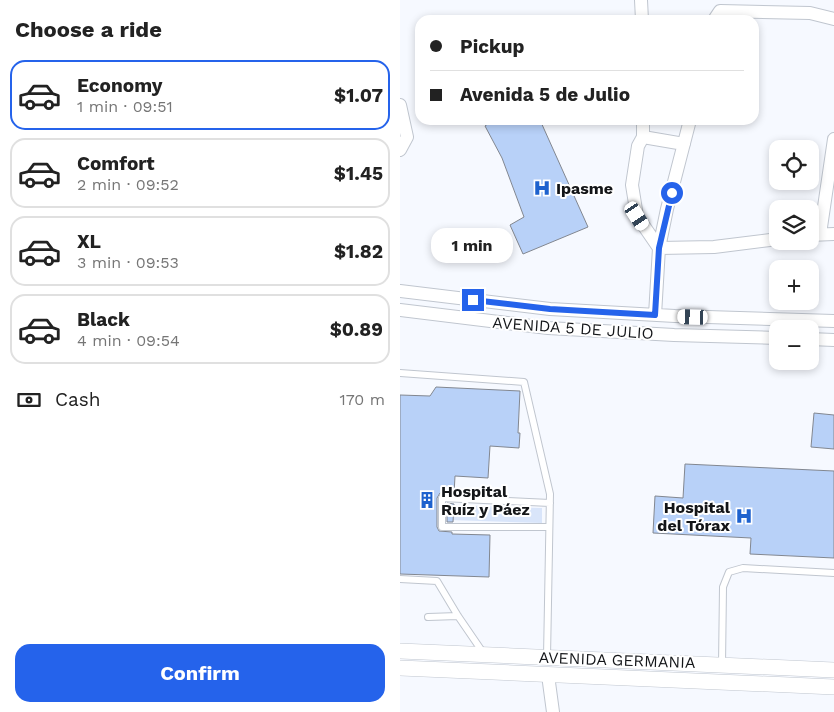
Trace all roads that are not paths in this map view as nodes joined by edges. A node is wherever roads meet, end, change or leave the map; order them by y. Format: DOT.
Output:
graph roads {
  1 [pos="641,0"];
  2 [pos="813,0"];
  3 [pos="810,13"];
  4 [pos="642,15"];
  5 [pos="717,15"];
  6 [pos="834,19"];
  7 [pos="400,105"];
  8 [pos="643,125"];
  9 [pos="689,125"];
  10 [pos="643,137"];
  11 [pos="834,139"];
  12 [pos="684,144"];
  13 [pos="400,150"];
  14 [pos="819,214"];
  15 [pos="819,234"];
  16 [pos="834,234"];
  17 [pos="769,240"];
  18 [pos="659,248"];
  19 [pos="400,290"];
  20 [pos="400,310"];
  21 [pos="655,315"];
  22 [pos="834,321"];
  23 [pos="769,338"];
  24 [pos="819,339"];
  25 [pos="834,340"];
  26 [pos="400,373"];
  27 [pos="550,503"];
  28 [pos="549,527"];
  29 [pos="834,573"];
  30 [pos="400,579"];
  31 [pos="458,616"];
  32 [pos="428,617"];
  33 [pos="400,651"];
  34 [pos="484,654"];
  35 [pos="547,657"];
  36 [pos="722,664"];
  37 [pos="400,668"];
  38 [pos="834,670"];
  39 [pos="548,675"];
  40 [pos="834,687"];
  41 [pos="553,712"];
  1 -- 4 [label="street"];
  2 -- 3 [label="street"];
  3 -- 5 [label="street"];
  3 -- 6 [label="street"];
  7 -- 13 [label="street"];
  8 -- 10 [label="street"];
  9 -- 12 [label="street"];
  10 -- 12 [label="street"];
  10 -- 18 [label="street"];
  11 -- 14 [label="street"];
  12 -- 18 [label="street"];
  15 -- 16 [label="street"];
  17 -- 18 [label="street"];
  18 -- 21 [label="street"];
  19 -- 21 [label="street, AVENIDA 5 DE JULIO"];
  20 -- 23 [label="street, AVENIDA 5 DE JULIO"];
  21 -- 22 [label="street, AVENIDA 5 DE JULIO"];
  24 -- 25 [label="street"];
  26 -- 27 [label="lane"];
  27 -- 28 [label="lane"];
  27 -- 28 [label="lane"];
  28 -- 35 [label="lane"];
  29 -- 36 [label="lane"];
  30 -- 31 [label="lane"];
  31 -- 32 [label="lane"];
  31 -- 34 [label="lane"];
  33 -- 34 [label="street, AVENIDA GERMANIA"];
  34 -- 35 [label="street, AVENIDA GERMANIA"];
  35 -- 36 [label="street, AVENIDA GERMANIA"];
  36 -- 38 [label="street, AVENIDA GERMANIA"];
  37 -- 39 [label="street, AVENIDA GERMANIA"];
  39 -- 40 [label="street, AVENIDA GERMANIA"];
  39 -- 41 [label="street"];
}
